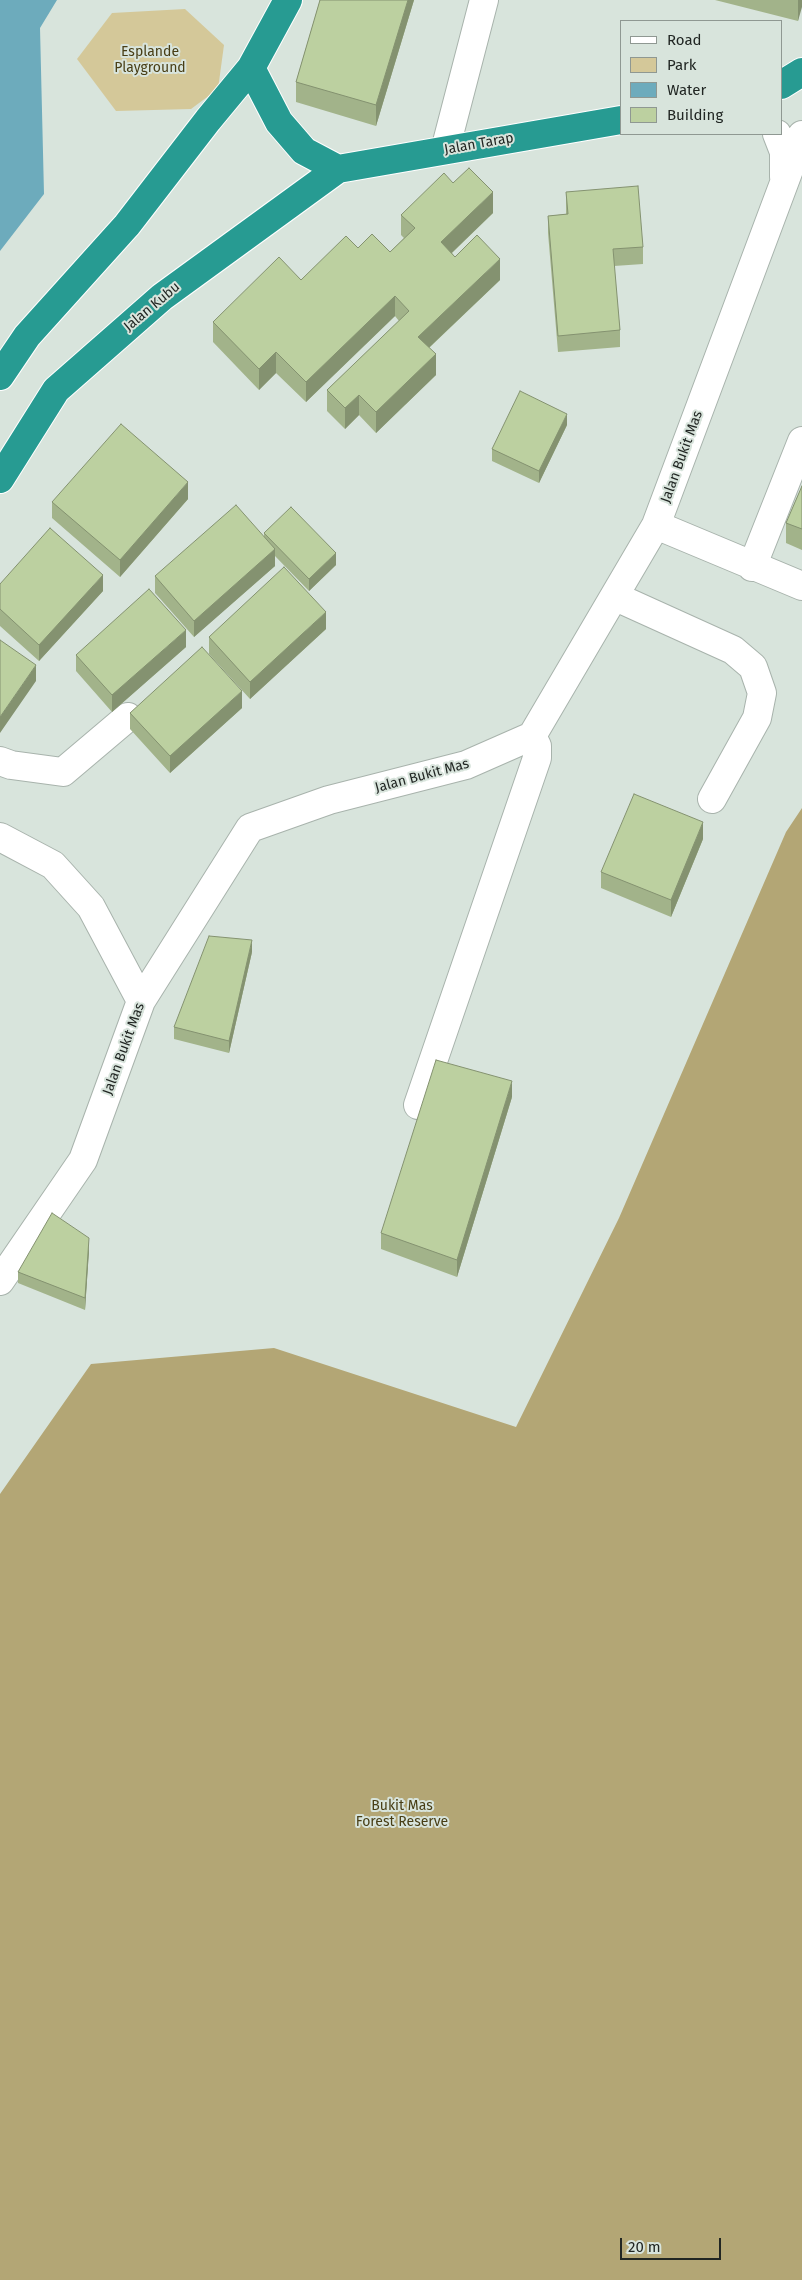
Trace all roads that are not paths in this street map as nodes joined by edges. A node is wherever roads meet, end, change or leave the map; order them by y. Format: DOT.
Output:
graph roads {
  1 [pos="288,0"];
  2 [pos="484,0"];
  3 [pos="251,68"];
  4 [pos="802,72"];
  5 [pos="782,84"];
  6 [pos="620,120"];
  7 [pos="777,135"];
  8 [pos="802,135"];
  9 [pos="445,150"];
  10 [pos="338,169"];
  11 [pos="784,181"];
  12 [pos="0,376"];
  13 [pos="802,441"];
  14 [pos="0,479"];
  15 [pos="656,525"];
  16 [pos="752,567"];
  17 [pos="802,586"];
  18 [pos="616,597"];
  19 [pos="128,717"];
  20 [pos="532,736"];
  21 [pos="0,761"];
  22 [pos="712,799"];
  23 [pos="0,836"];
  24 [pos="141,1001"];
  25 [pos="418,1105"];
  26 [pos="0,1281"];
  1 -- 3 [label="highway"];
  2 -- 9 [label="street"];
  3 -- 10 [label="highway"];
  3 -- 12 [label="highway"];
  4 -- 5 [label="highway"];
  6 -- 9 [label="highway, Jalan Tarap"];
  7 -- 11 [label="street"];
  8 -- 11 [label="street, Jalan Bukit Mas"];
  9 -- 10 [label="highway, Jalan Tarap"];
  10 -- 14 [label="highway, Jalan Kubu"];
  11 -- 15 [label="street, Jalan Bukit Mas"];
  13 -- 16 [label="street"];
  15 -- 16 [label="street"];
  15 -- 18 [label="street, Jalan Bukit Mas"];
  16 -- 17 [label="street"];
  18 -- 20 [label="street, Jalan Bukit Mas"];
  18 -- 22 [label="street"];
  19 -- 21 [label="street"];
  20 -- 24 [label="street, Jalan Bukit Mas"];
  20 -- 25 [label="street"];
  23 -- 24 [label="street"];
  24 -- 26 [label="street, Jalan Bukit Mas"];
}
